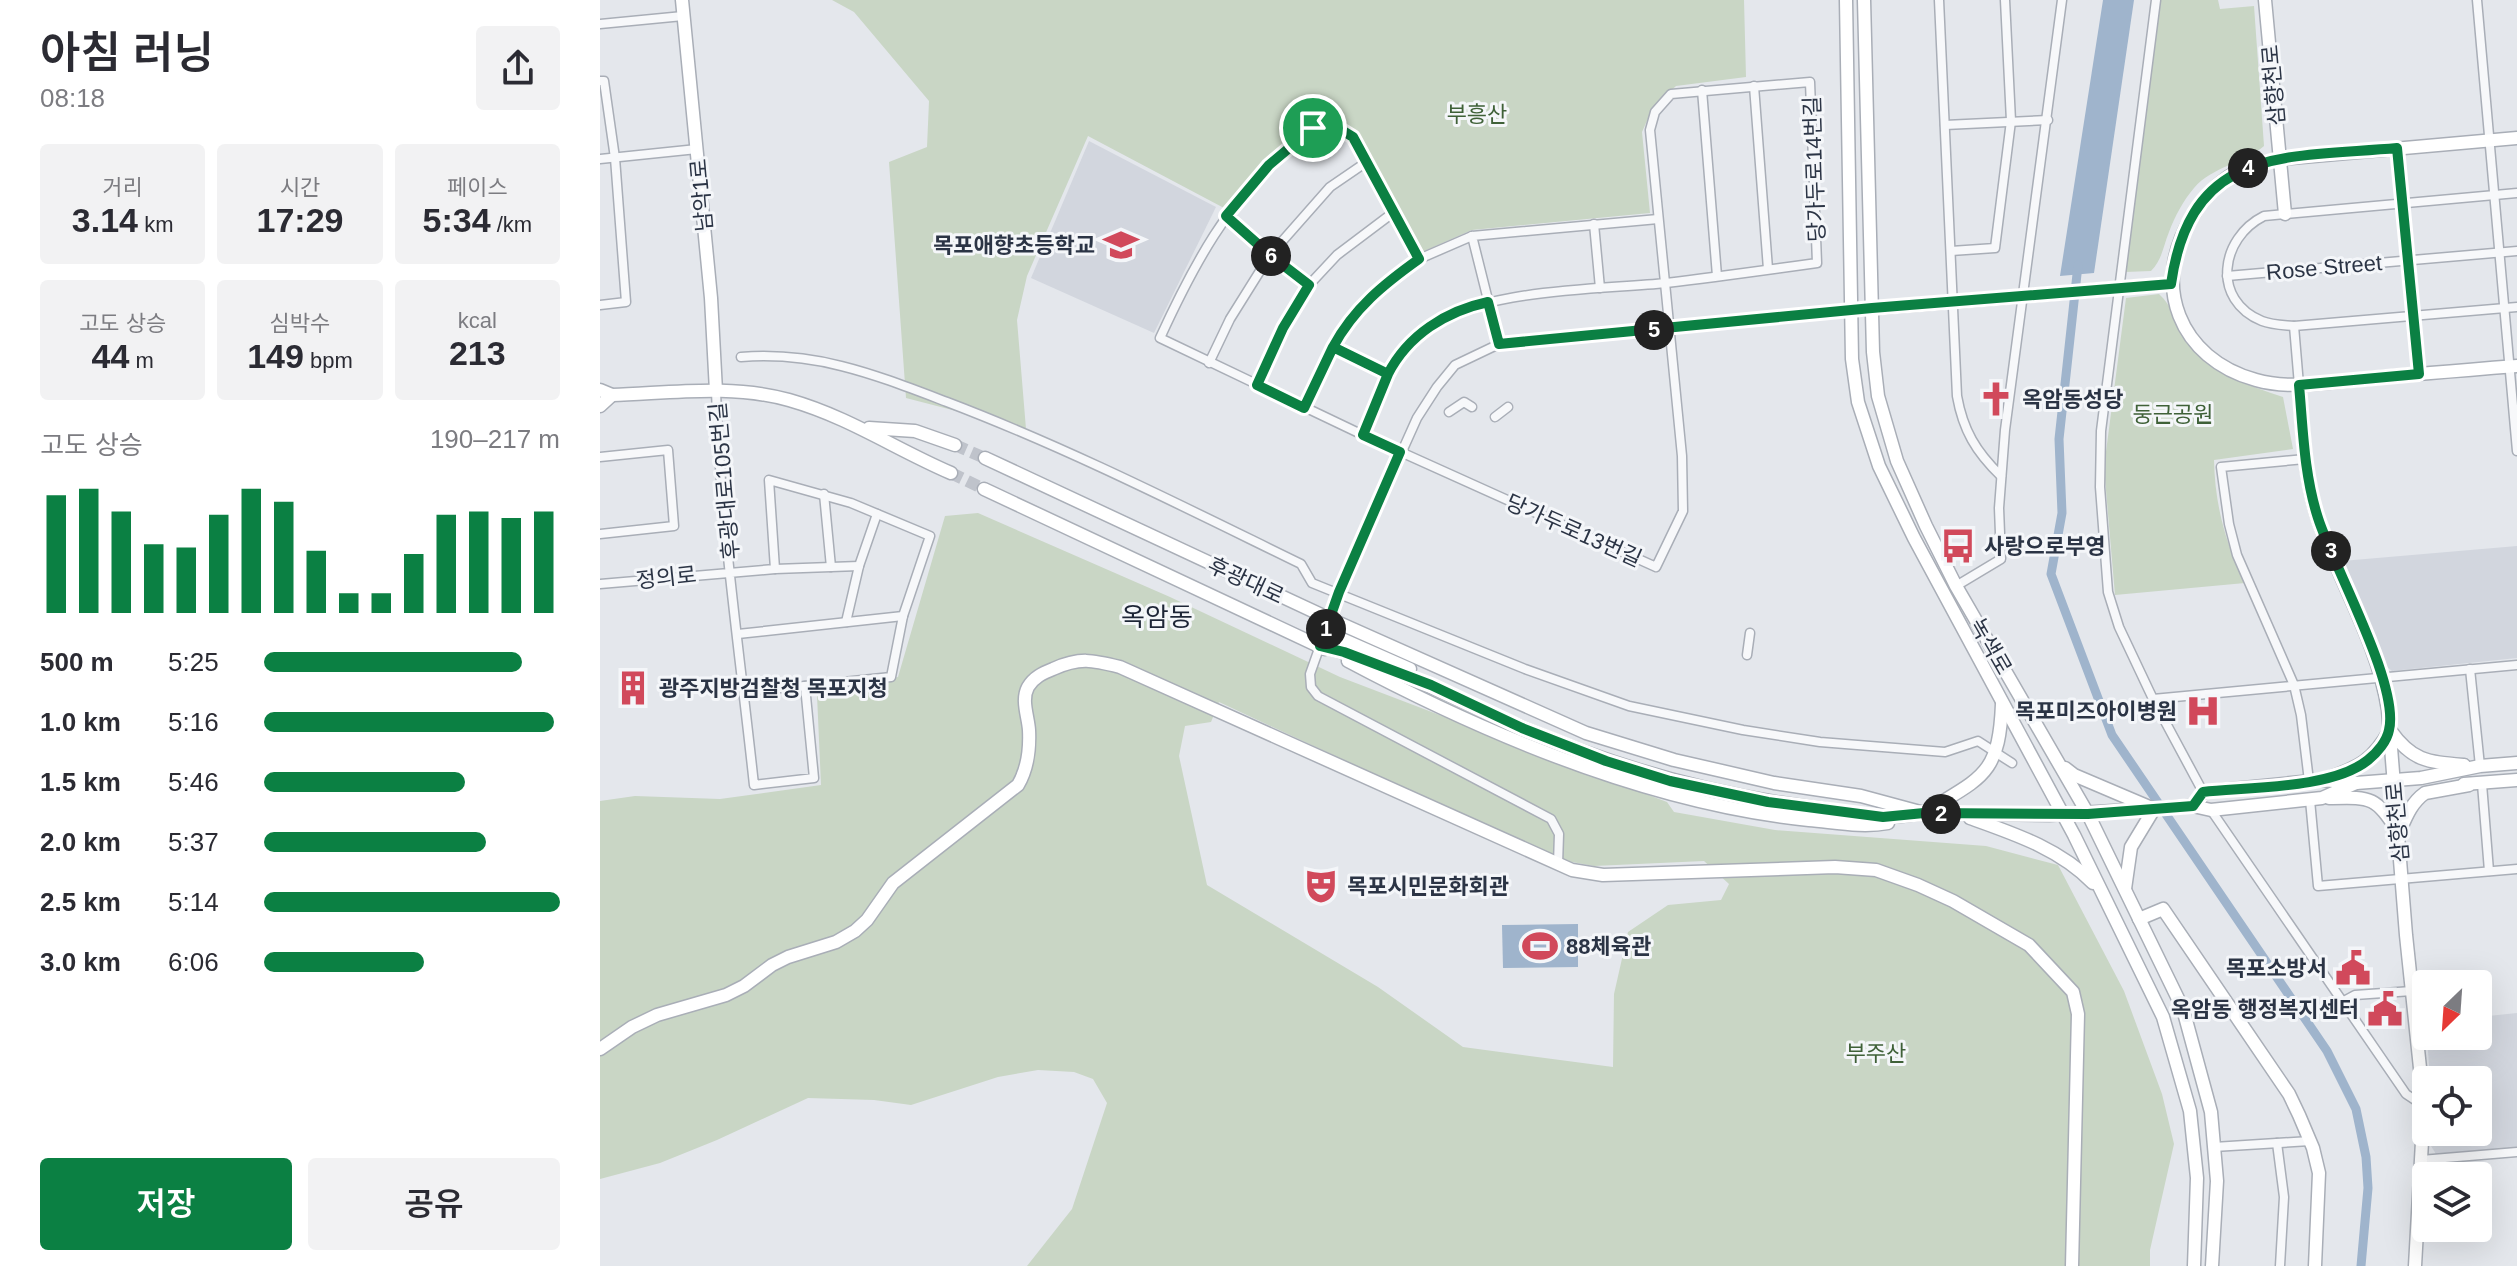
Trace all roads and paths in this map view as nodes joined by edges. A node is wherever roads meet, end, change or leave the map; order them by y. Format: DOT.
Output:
graph roads {
  1 [pos="682,0"];
  2 [pos="1846,0"];
  3 [pos="1864,0"];
  4 [pos="1939,0"];
  5 [pos="2005,0"];
  6 [pos="2062,0"];
  7 [pos="2156,0"];
  8 [pos="2265,0"];
  9 [pos="2477,0"];
  10 [pos="683,16"];
  11 [pos="600,24"];
  12 [pos="600,81"];
  13 [pos="1754,86"];
  14 [pos="1702,90"];
  15 [pos="2048,120"];
  16 [pos="2011,121"];
  17 [pos="1945,125"];
  18 [pos="2517,138"];
  19 [pos="2491,140"];
  20 [pos="2397,148"];
  21 [pos="697,149"];
  22 [pos="615,158"];
  23 [pos="600,159"];
  24 [pos="2280,159"];
  25 [pos="1368,161"];
  26 [pos="2517,193"];
  27 [pos="2496,195"];
  28 [pos="2403,203"];
  29 [pos="1394,212"];
  30 [pos="2285,214"];
  31 [pos="1226,216"];
  32 [pos="1658,219"];
  33 [pos="1594,224"];
  34 [pos="1472,236"];
  35 [pos="1951,251"];
  36 [pos="2517,251"];
  37 [pos="2500,252"];
  38 [pos="1270,255"];
  39 [pos="1419,259"];
  40 [pos="2408,260"];
  41 [pos="1768,269"];
  42 [pos="1717,276"];
  43 [pos="2227,276"];
  44 [pos="1665,283"];
  45 [pos="2171,284"];
  46 [pos="1309,285"];
  47 [pos="1600,288"];
  48 [pos="2117,289"];
  49 [pos="2028,296"];
  50 [pos="1953,301"];
  51 [pos="1488,302"];
  52 [pos="600,305"];
  53 [pos="2517,307"];
  54 [pos="1872,308"];
  55 [pos="2505,308"];
  56 [pos="1851,310"];
  57 [pos="2414,316"];
  58 [pos="2294,326"];
  59 [pos="1670,329"];
  60 [pos="1499,344"];
  61 [pos="1333,347"];
  62 [pos="741,357"];
  63 [pos="1209,363"];
  64 [pos="2513,366"];
  65 [pos="1388,374"];
  66 [pos="2419,374"];
  67 [pos="1257,385"];
  68 [pos="2299,385"];
  69 [pos="716,391"];
  70 [pos="606,392"];
  71 [pos="600,406"];
  72 [pos="1472,407"];
  73 [pos="1508,407"];
  74 [pos="1304,408"];
  75 [pos="1449,412"];
  76 [pos="1495,417"];
  77 [pos="865,428"];
  78 [pos="1363,435"];
  79 [pos="955,445"];
  80 [pos="2517,451"];
  81 [pos="1400,452"];
  82 [pos="600,457"];
  83 [pos="985,458"];
  84 [pos="2305,459"];
  85 [pos="951,473"];
  86 [pos="2001,476"];
  87 [pos="984,489"];
  88 [pos="824,494"];
  89 [pos="877,514"];
  90 [pos="600,534"];
  91 [pos="859,566"];
  92 [pos="831,567"];
  93 [pos="775,569"];
  94 [pos="731,571"];
  95 [pos="600,584"];
  96 [pos="1956,586"];
  97 [pos="1339,592"];
  98 [pos="903,616"];
  99 [pos="846,622"];
  100 [pos="1328,626"];
  101 [pos="1750,633"];
  102 [pos="738,634"];
  103 [pos="1320,646"];
  104 [pos="1747,655"];
  105 [pos="2517,665"];
  106 [pos="2470,669"];
  107 [pos="2383,676"];
  108 [pos="2294,685"];
  109 [pos="805,686"];
  110 [pos="744,691"];
  111 [pos="2153,699"];
  112 [pos="2002,701"];
  113 [pos="2390,730"];
  114 [pos="1996,753"];
  115 [pos="2012,763"];
  116 [pos="2059,763"];
  117 [pos="2517,763"];
  118 [pos="2480,766"];
  119 [pos="2421,778"];
  120 [pos="2393,780"];
  121 [pos="2517,780"];
  122 [pos="2316,781"];
  123 [pos="2356,783"];
  124 [pos="2475,784"];
  125 [pos="2203,792"];
  126 [pos="2316,799"];
  127 [pos="2193,806"];
  128 [pos="2154,809"];
  129 [pos="2211,810"];
  130 [pos="1924,813"];
  131 [pos="1959,814"];
  132 [pos="2062,814"];
  133 [pos="2088,814"];
  134 [pos="2399,833"];
  135 [pos="1558,864"];
  136 [pos="2517,869"];
  137 [pos="2489,871"];
  138 [pos="2402,879"];
  139 [pos="2125,889"];
  140 [pos="2102,892"];
  141 [pos="2139,919"];
  142 [pos="2412,991"];
  143 [pos="2342,1002"];
  144 [pos="600,1049"];
  145 [pos="2412,1098"];
  146 [pos="2310,1141"];
  147 [pos="2277,1143"];
  148 [pos="2422,1146"];
  149 [pos="2214,1147"];
  150 [pos="2517,1152"];
  151 [pos="2421,1160"];
  152 [pos="2072,1266"];
  153 [pos="2194,1266"];
  154 [pos="2212,1266"];
  155 [pos="2280,1266"];
  156 [pos="2315,1266"];
  157 [pos="2415,1266"];
  1 -- 10 [label="street, 남악1로"];
  2 -- 56 [label="street, 녹색로"];
  3 -- 54 [label="street, 녹색로"];
  4 -- 17 [label="street"];
  5 -- 16 [label="street"];
  6 -- 15 [label="street"];
  7 -- 48 [label="street"];
  8 -- 24 [label="street, 삼향천로"];
  9 -- 19 [label="street"];
  10 -- 11 [label="street"];
  10 -- 21 [label="street, 남악1로"];
  12 -- 22 [label="street"];
  13 -- 14 [label="street, 당가두로14번길"];
  13 -- 41 [label="street"];
  13 -- 41 [label="street, 당가두로14번길"];
  14 -- 32 [label="street, 당가두로14번길"];
  14 -- 42 [label="street"];
  15 -- 16 [label="street"];
  15 -- 49 [label="street"];
  16 -- 17 [label="street"];
  16 -- 35 [label="street"];
  17 -- 35 [label="street"];
  18 -- 19 [label="street"];
  19 -- 20 [label="street"];
  19 -- 27 [label="street"];
  20 -- 24 [label="street"];
  20 -- 28 [label="street"];
  21 -- 22 [label="street"];
  21 -- 69 [label="street, 남악1로"];
  22 -- 23 [label="street"];
  22 -- 52 [label="street"];
  24 -- 30 [label="street, 삼향천로"];
  24 -- 45 [label="street"];
  25 -- 29 [label="street"];
  25 -- 31 [label="street"];
  25 -- 38 [label="street"];
  26 -- 27 [label="street"];
  27 -- 28 [label="street"];
  27 -- 37 [label="street"];
  28 -- 30 [label="street"];
  28 -- 40 [label="street"];
  29 -- 39 [label="street"];
  29 -- 46 [label="street"];
  30 -- 43 [label="street"];
  31 -- 38 [label="street"];
  31 -- 63 [label="street"];
  32 -- 33 [label="street"];
  32 -- 44 [label="street, 당가두로14번길"];
  33 -- 34 [label="street"];
  33 -- 47 [label="street"];
  34 -- 39 [label="street"];
  34 -- 51 [label="street"];
  35 -- 50 [label="street"];
  36 -- 37 [label="street, Rose Street"];
  37 -- 40 [label="street, Rose Street"];
  37 -- 55 [label="street"];
  38 -- 46 [label="street"];
  38 -- 63 [label="street"];
  39 -- 61 [label="street"];
  40 -- 43 [label="street, Rose Street"];
  40 -- 57 [label="street"];
  41 -- 42 [label="street, 당가두로14번길"];
  42 -- 44 [label="street, 당가두로14번길"];
  43 -- 58 [label="street"];
  44 -- 47 [label="street"];
  44 -- 59 [label="street"];
  45 -- 48 [label="street"];
  45 -- 68 [label="street"];
  46 -- 67 [label="street"];
  47 -- 51 [label="street"];
  48 -- 49 [label="street"];
  48 -- 111 [label="street"];
  49 -- 50 [label="street"];
  49 -- 86 [label="street"];
  50 -- 54 [label="street"];
  50 -- 86 [label="street"];
  51 -- 60 [label="street"];
  51 -- 65 [label="street"];
  53 -- 55 [label="street"];
  54 -- 56 [label="street"];
  54 -- 96 [label="street, 녹색로"];
  55 -- 57 [label="street"];
  55 -- 64 [label="street"];
  56 -- 59 [label="street"];
  56 -- 112 [label="street, 녹색로"];
  57 -- 58 [label="street"];
  57 -- 66 [label="street"];
  58 -- 68 [label="street"];
  59 -- 60 [label="street"];
  59 -- 81 [label="street, 당가두로13번길"];
  60 -- 81 [label="street"];
  61 -- 65 [label="street"];
  61 -- 74 [label="street"];
  62 -- 97 [label="street"];
  63 -- 67 [label="street"];
  64 -- 66 [label="street"];
  64 -- 80 [label="street"];
  65 -- 78 [label="street"];
  66 -- 68 [label="street"];
  67 -- 74 [label="street"];
  68 -- 84 [label="street, 삼향천로"];
  69 -- 70 [label="street"];
  69 -- 77 [label="street"];
  69 -- 94 [label="street, 후광대로105번길"];
  70 -- 71 [label="street"];
  72 -- 75 [label="street"];
  73 -- 76 [label="street"];
  74 -- 78 [label="street"];
  77 -- 79 [label="street"];
  77 -- 85 [label="street"];
  78 -- 81 [label="street"];
  81 -- 97 [label="street"];
  82 -- 90 [label="street"];
  83 -- 100 [label="street, 후광대로"];
  84 -- 107 [label="street, 삼향천로"];
  84 -- 108 [label="street"];
  86 -- 96 [label="street"];
  87 -- 103 [label="street, 후광대로"];
  88 -- 89 [label="street, 후광대로105번길"];
  88 -- 92 [label="street"];
  88 -- 93 [label="street, 후광대로105번길"];
  89 -- 91 [label="street"];
  89 -- 98 [label="street, 후광대로105번길"];
  91 -- 92 [label="street, 후광대로105번길"];
  91 -- 99 [label="street"];
  92 -- 93 [label="street, 후광대로105번길"];
  93 -- 94 [label="street, 후광대로105번길"];
  94 -- 95 [label="street, 정의로"];
  94 -- 102 [label="street, 후광대로105번길"];
  96 -- 116 [label="street, 녹색로"];
  97 -- 100 [label="street"];
  97 -- 114 [label="street"];
  98 -- 99 [label="street"];
  98 -- 109 [label="street, 후광대로105번길"];
  99 -- 102 [label="street"];
  100 -- 103 [label="street"];
  100 -- 130 [label="street, 후광대로"];
  101 -- 104 [label="street"];
  102 -- 110 [label="street, 후광대로105번길"];
  103 -- 130 [label="street, 후광대로"];
  103 -- 135 [label="street"];
  105 -- 106 [label="street"];
  106 -- 107 [label="street"];
  106 -- 118 [label="street"];
  107 -- 108 [label="street"];
  107 -- 113 [label="street, 삼향천로"];
  108 -- 111 [label="street"];
  108 -- 122 [label="street"];
  109 -- 110 [label="street, 후광대로105번길"];
  109 -- 110 [label="street, 후광대로105번길"];
  111 -- 125 [label="street"];
  112 -- 114 [label="street"];
  112 -- 132 [label="street, 녹색로"];
  113 -- 118 [label="street"];
  113 -- 120 [label="street, 삼향천로"];
  113 -- 122 [label="street"];
  114 -- 115 [label="street"];
  114 -- 130 [label="street"];
  116 -- 128 [label="street"];
  116 -- 133 [label="street, 녹색로"];
  117 -- 118 [label="street"];
  118 -- 119 [label="street"];
  119 -- 120 [label="street"];
  119 -- 124 [label="street"];
  120 -- 123 [label="street"];
  120 -- 134 [label="street, 삼향천로"];
  121 -- 124 [label="street"];
  122 -- 123 [label="street"];
  122 -- 125 [label="street"];
  123 -- 126 [label="street"];
  124 -- 134 [label="street"];
  124 -- 137 [label="street"];
  125 -- 127 [label="street"];
  126 -- 129 [label="street, 후광대로"];
  126 -- 134 [label="street"];
  126 -- 138 [label="street"];
  127 -- 128 [label="street, 후광대로"];
  127 -- 129 [label="street, 후광대로"];
  128 -- 133 [label="street, 후광대로"];
  128 -- 139 [label="street"];
  129 -- 143 [label="street"];
  130 -- 131 [label="street, 후광대로"];
  131 -- 132 [label="street, 후광대로"];
  131 -- 140 [label="street"];
  132 -- 133 [label="street, 후광대로"];
  132 -- 140 [label="street, 녹색로"];
  133 -- 139 [label="street, 녹색로"];
  134 -- 138 [label="street, 삼향천로"];
  135 -- 144 [label="street"];
  135 -- 152 [label="street"];
  136 -- 137 [label="street"];
  137 -- 138 [label="street"];
  138 -- 142 [label="street, 삼향천로"];
  139 -- 141 [label="street, 녹색로"];
  140 -- 153 [label="street, 녹색로"];
  141 -- 146 [label="street"];
  141 -- 149 [label="street, 녹색로"];
  142 -- 143 [label="street"];
  143 -- 145 [label="street"];
  146 -- 147 [label="street"];
  146 -- 156 [label="street"];
  147 -- 149 [label="street"];
  147 -- 155 [label="street"];
  148 -- 151 [label="street, 삼향천로"];
  149 -- 154 [label="street, 녹색로"];
  150 -- 151 [label="street"];
  151 -- 157 [label="street, 삼향천로"];
}
